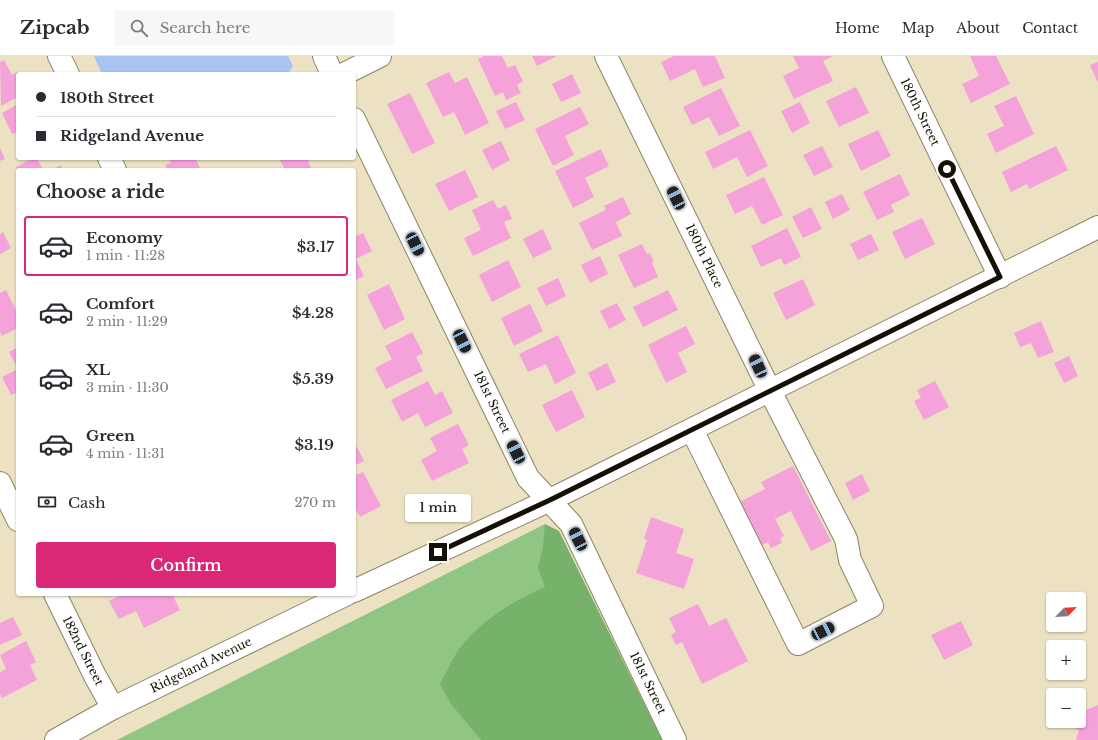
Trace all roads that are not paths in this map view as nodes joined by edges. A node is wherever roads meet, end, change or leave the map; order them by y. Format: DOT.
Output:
graph roads {
  1 [pos="60,56"];
  2 [pos="324,56"];
  3 [pos="380,56"];
  4 [pos="606,56"];
  5 [pos="893,56"];
  6 [pos="67,72"];
  7 [pos="331,72"];
  8 [pos="348,72"];
  9 [pos="356,123"];
  10 [pos="1098,227"];
  11 [pos="1000,277"];
  12 [pos="770,391"];
  13 [pos="692,430"];
  14 [pos="0,483"];
  15 [pos="550,500"];
  16 [pos="16,516"];
  17 [pos="356,590"];
  18 [pos="55,596"];
  19 [pos="334,597"];
  20 [pos="114,708"];
  21 [pos="56,740"];
  22 [pos="675,740"];
  1 -- 6 [label="street"];
  2 -- 7 [label="street"];
  3 -- 8 [label="street"];
  4 -- 12 [label="street, 180th Place"];
  5 -- 11 [label="street, 180th Street"];
  9 -- 15 [label="street, 181st Street"];
  10 -- 11 [label="street"];
  11 -- 12 [label="street"];
  12 -- 13 [label="street"];
  12 -- 13 [label="street, 180th Place"];
  13 -- 15 [label="street"];
  14 -- 16 [label="street"];
  15 -- 17 [label="street"];
  15 -- 22 [label="street, 181st Street"];
  18 -- 20 [label="street, 182nd Street"];
  19 -- 20 [label="street, Ridgeland Avenue"];
  20 -- 21 [label="street, Ridgeland Avenue"];
}
